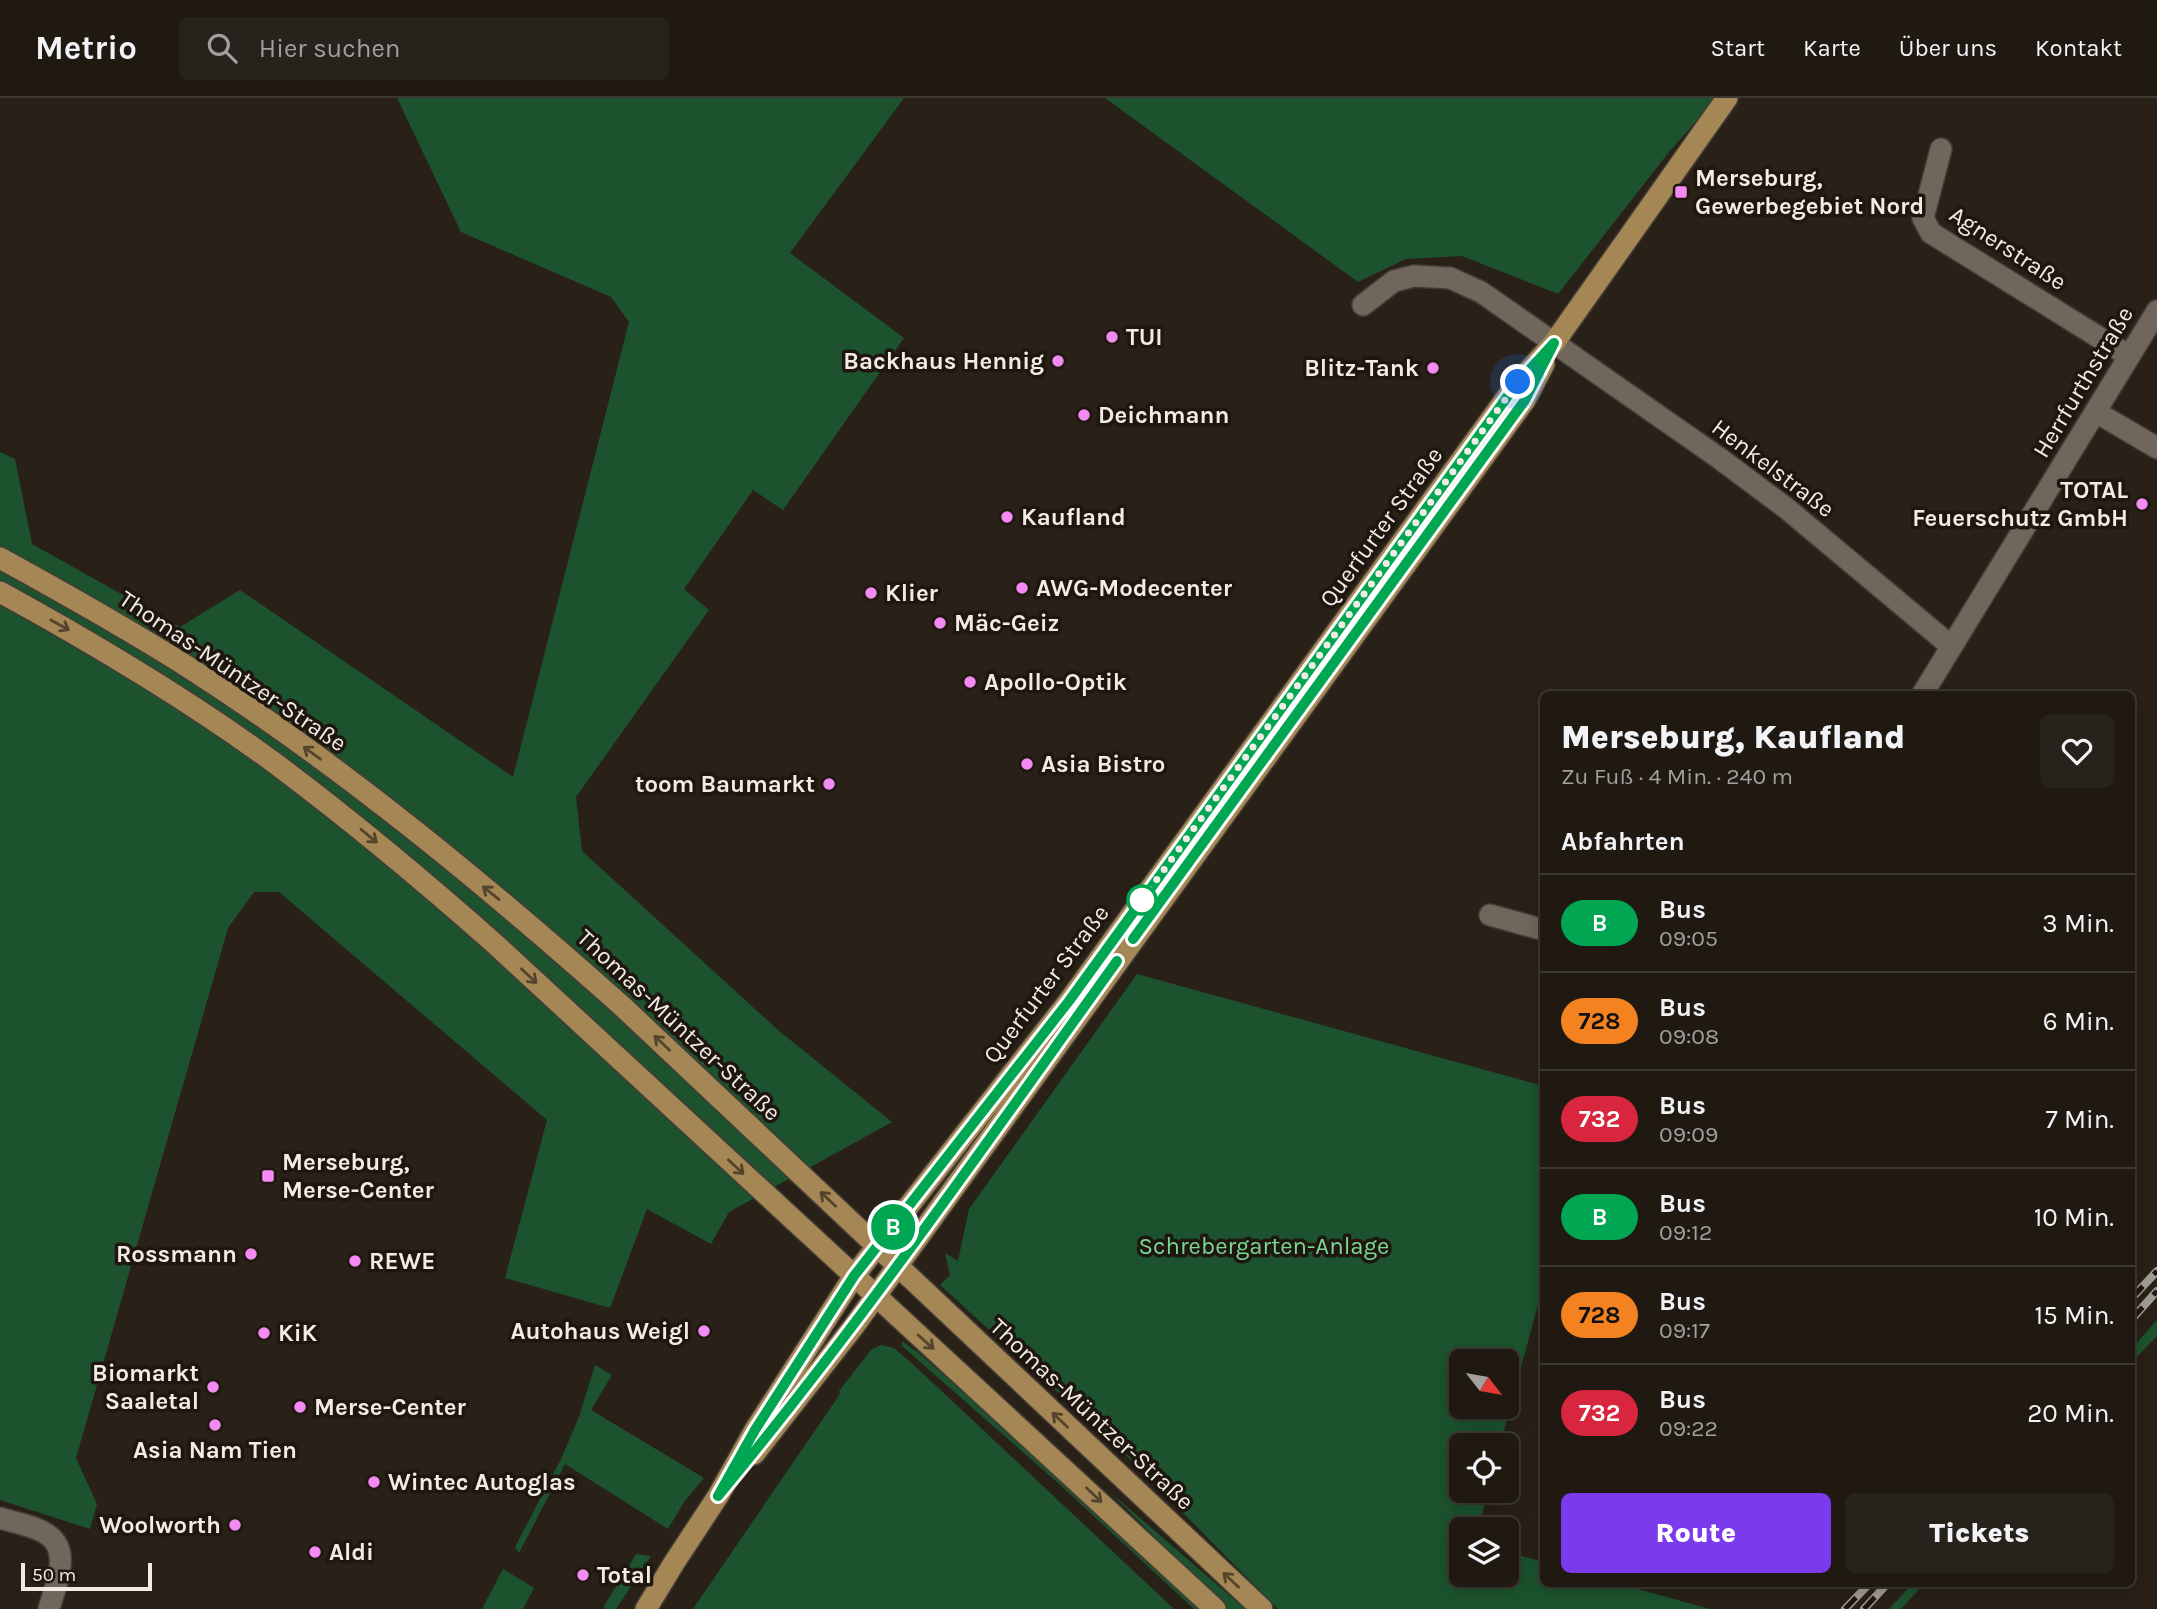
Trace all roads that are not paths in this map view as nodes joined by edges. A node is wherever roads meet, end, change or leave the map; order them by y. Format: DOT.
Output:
graph roads {
  1 [pos="1727,98"];
  2 [pos="1941,149"];
  3 [pos="1363,305"];
  4 [pos="2157,311"];
  5 [pos="1554,343"];
  6 [pos="2129,356"];
  7 [pos="2096,412"];
  8 [pos="2157,448"];
  9 [pos="0,558"];
  10 [pos="0,592"];
  11 [pos="1951,646"];
  12 [pos="1924,691"];
  13 [pos="1490,915"];
  14 [pos="1540,929"];
  15 [pos="878,1246"];
  16 [pos="898,1266"];
  17 [pos="854,1276"];
  18 [pos="876,1296"];
  19 [pos="718,1496"];
  20 [pos="0,1518"];
  21 [pos="49,1609"];
  22 [pos="646,1609"];
  23 [pos="1215,1609"];
  24 [pos="1262,1609"];
  1 -- 5 [label="main road, Querfurter Straße"];
  2 -- 6 [label="street, Agnerstraße"];
  3 -- 5 [label="street"];
  4 -- 6 [label="street, Herrfurthstraße"];
  5 -- 11 [label="street, Henkelstraße"];
  5 -- 15 [label="main road, Querfurter Straße"];
  5 -- 16 [label="main road, Querfurter Straße"];
  6 -- 7 [label="street, Herrfurthstraße"];
  7 -- 8 [label="street"];
  7 -- 11 [label="street, Herrfurthstraße"];
  15 -- 9 [label="main road, Thomas-Müntzer-Straße, one-way"];
  10 -- 17 [label="main road, one-way"];
  11 -- 12 [label="street, Herrfurthstraße"];
  13 -- 14 [label="street"];
  15 -- 16 [label="main road, Thomas-Müntzer-Straße"];
  15 -- 17 [label="main road, Querfurter Straße"];
  16 -- 18 [label="main road, Querfurter Straße"];
  24 -- 16 [label="main road, Thomas-Müntzer-Straße, one-way"];
  17 -- 18 [label="main road"];
  17 -- 19 [label="main road, Querfurter Straße"];
  18 -- 19 [label="main road, Querfurter Straße"];
  18 -- 23 [label="main road, one-way"];
  19 -- 22 [label="main road, Querfurter Straße"];
  20 -- 21 [label="street"];
}
